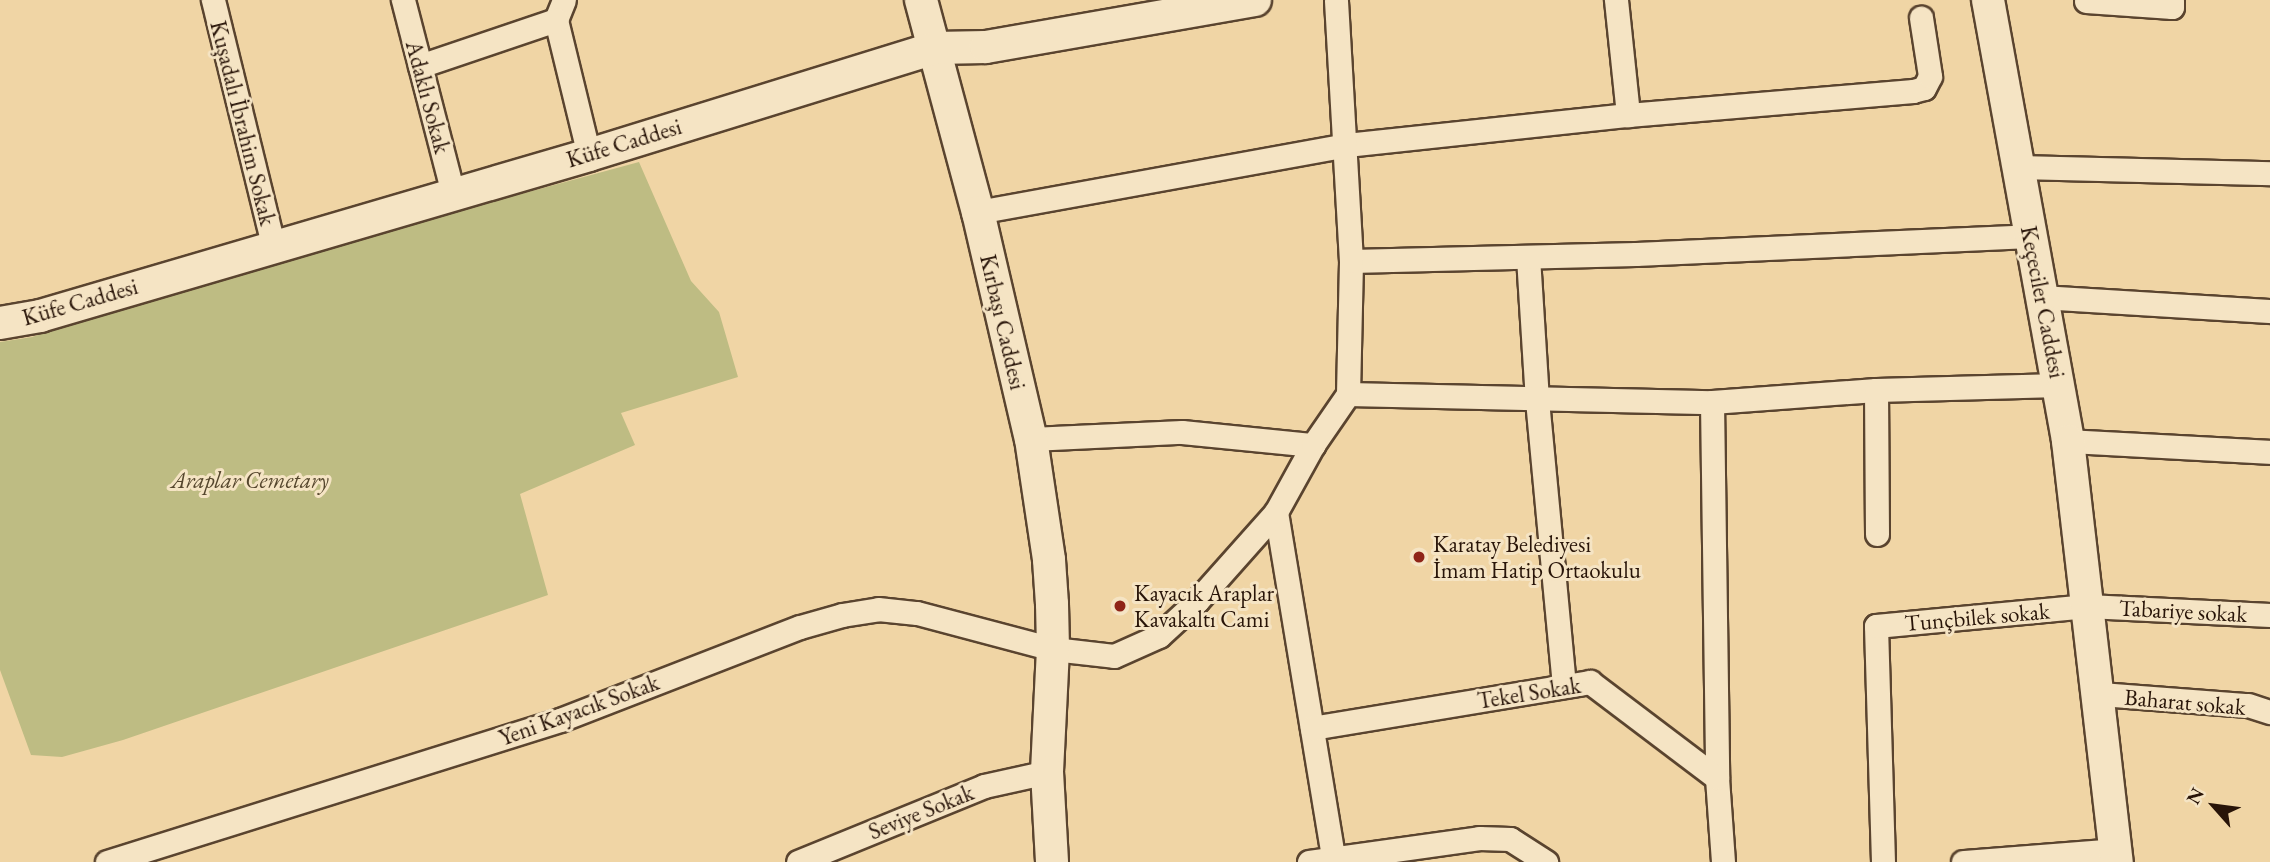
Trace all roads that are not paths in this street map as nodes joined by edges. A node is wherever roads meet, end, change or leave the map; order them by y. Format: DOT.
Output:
graph roads {
  1 [pos="213,0"];
  2 [pos="403,0"];
  3 [pos="921,0"];
  4 [pos="1255,0"];
  5 [pos="1336,0"];
  6 [pos="1616,0"];
  7 [pos="1988,0"];
  8 [pos="2172,0"];
  9 [pos="2086,1"];
  10 [pos="565,6"];
  11 [pos="1921,18"];
  12 [pos="935,48"];
  13 [pos="420,66"];
  14 [pos="1628,115"];
  15 [pos="1346,145"];
  16 [pos="589,155"];
  17 [pos="2020,167"];
  18 [pos="2270,173"];
  19 [pos="453,194"];
  20 [pos="978,212"];
  21 [pos="2030,236"];
  22 [pos="273,245"];
  23 [pos="1528,257"];
  24 [pos="1351,261"];
  25 [pos="2040,298"];
  26 [pos="2270,311"];
  27 [pos="0,323"];
  28 [pos="2059,385"];
  29 [pos="1876,390"];
  30 [pos="1348,394"];
  31 [pos="1537,400"];
  32 [pos="1712,402"];
  33 [pos="1031,439"];
  34 [pos="2068,441"];
  35 [pos="1313,445"];
  36 [pos="2270,452"];
  37 [pos="1276,512"];
  38 [pos="1877,534"];
  39 [pos="2087,607"];
  40 [pos="2270,615"];
  41 [pos="1053,649"];
  42 [pos="1564,686"];
  43 [pos="2099,694"];
  44 [pos="2270,712"];
  45 [pos="1312,728"];
  46 [pos="1047,772"];
  47 [pos="1717,778"];
  48 [pos="2116,856"];
  49 [pos="1334,858"];
  50 [pos="107,862"];
  51 [pos="798,862"];
  52 [pos="1052,862"];
  53 [pos="1309,862"];
  54 [pos="1546,862"];
  55 [pos="1723,862"];
  56 [pos="1883,862"];
  57 [pos="1964,862"];
  1 -- 22 [label="street, Kuşadalı İbrahim Sokak"];
  2 -- 13 [label="street, Adaklı Sokak"];
  3 -- 12 [label="street, Kırbaşı Caddesi"];
  4 -- 12 [label="street, Küfe Caddesi"];
  5 -- 15 [label="street"];
  6 -- 14 [label="street"];
  7 -- 17 [label="street, Keçeciler Caddesi"];
  8 -- 9 [label="street"];
  10 -- 13 [label="street"];
  10 -- 16 [label="street"];
  11 -- 14 [label="street"];
  12 -- 16 [label="street, Küfe Caddesi"];
  12 -- 20 [label="street, Kırbaşı Caddesi"];
  13 -- 19 [label="street, Adaklı Sokak"];
  14 -- 15 [label="street"];
  15 -- 20 [label="street"];
  15 -- 24 [label="street"];
  16 -- 19 [label="street, Küfe Caddesi"];
  17 -- 18 [label="street"];
  17 -- 21 [label="street, Keçeciler Caddesi"];
  19 -- 22 [label="street, Küfe Caddesi"];
  20 -- 33 [label="street, Kırbaşı Caddesi"];
  21 -- 23 [label="street"];
  21 -- 25 [label="street, Keçeciler Caddesi"];
  22 -- 27 [label="street, Küfe Caddesi"];
  23 -- 24 [label="street"];
  23 -- 31 [label="street"];
  24 -- 30 [label="street"];
  25 -- 26 [label="street"];
  25 -- 28 [label="street, Keçeciler Caddesi"];
  28 -- 29 [label="street"];
  28 -- 34 [label="street, Keçeciler Caddesi"];
  29 -- 32 [label="street"];
  29 -- 38 [label="street"];
  30 -- 31 [label="street"];
  30 -- 35 [label="street, Yeni Kayacık Sokak"];
  31 -- 32 [label="street"];
  31 -- 42 [label="street"];
  32 -- 47 [label="street"];
  33 -- 35 [label="street"];
  33 -- 41 [label="street, Kırbaşı Caddesi"];
  34 -- 36 [label="street"];
  34 -- 39 [label="street, Keçeciler Caddesi"];
  35 -- 37 [label="street, Yeni Kayacık Sokak"];
  37 -- 41 [label="street, Yeni Kayacık Sokak"];
  37 -- 45 [label="street"];
  39 -- 40 [label="street, Tabariye sokak"];
  39 -- 43 [label="street, Keçeciler Caddesi"];
  39 -- 56 [label="street, Tunçbilek sokak"];
  41 -- 46 [label="street, Kırbaşı Caddesi"];
  41 -- 50 [label="street, Yeni Kayacık Sokak"];
  42 -- 45 [label="street, Tekel Sokak"];
  42 -- 47 [label="street, Tekel Sokak"];
  43 -- 44 [label="street, Baharat sokak"];
  43 -- 48 [label="street, Keçeciler Caddesi"];
  45 -- 49 [label="street"];
  46 -- 51 [label="street, Seviye Sokak"];
  46 -- 52 [label="street, Kırbaşı Caddesi"];
  47 -- 55 [label="street"];
  48 -- 57 [label="street"];
  49 -- 53 [label="street"];
  49 -- 54 [label="street"];
}
